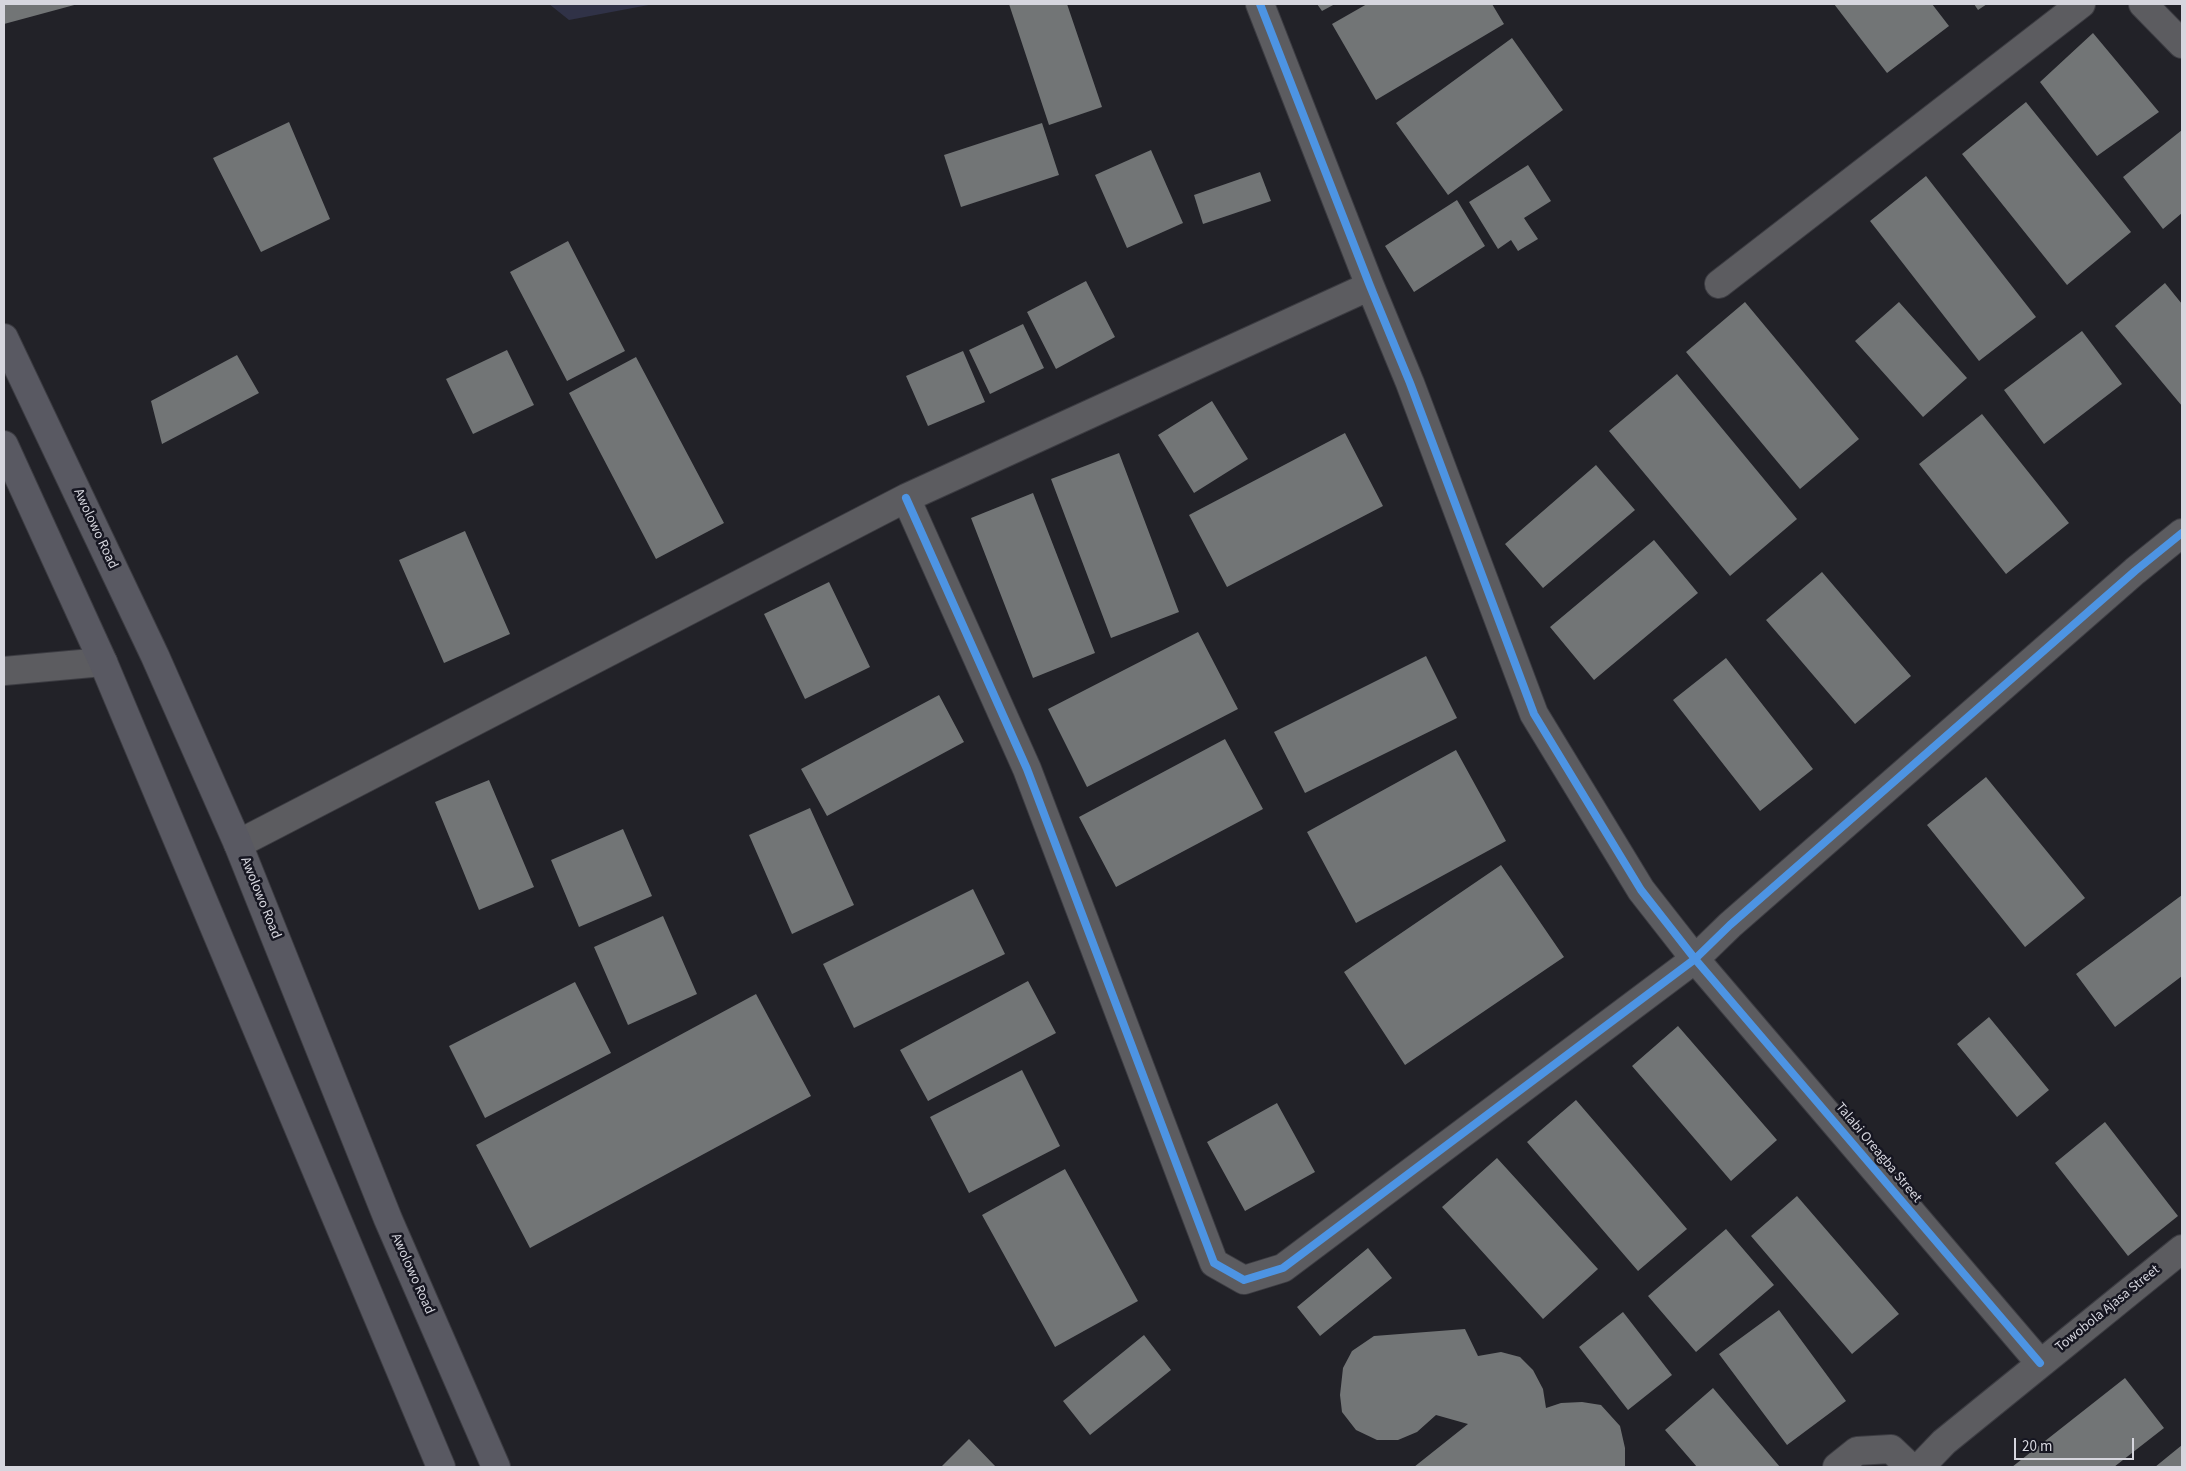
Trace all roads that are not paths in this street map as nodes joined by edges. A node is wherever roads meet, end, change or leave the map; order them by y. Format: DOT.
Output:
graph roads {
  1 [pos="1260,4"];
  2 [pos="2081,4"];
  3 [pos="2143,4"];
  4 [pos="2182,44"];
  5 [pos="1719,284"];
  6 [pos="1370,286"];
  7 [pos="4,338"];
  8 [pos="4,445"];
  9 [pos="906,498"];
  10 [pos="2182,533"];
  11 [pos="103,662"];
  12 [pos="4,671"];
  13 [pos="238,844"];
  14 [pos="1695,959"];
  15 [pos="2182,1249"];
  16 [pos="2040,1363"];
  17 [pos="441,1467"];
  18 [pos="496,1467"];
  19 [pos="1837,1467"];
  20 [pos="1910,1467"];
  21 [pos="1920,1467"];
  1 -- 6 [label="street, Talabi Oreagba Street"];
  2 -- 5 [label="street"];
  3 -- 4 [label="street"];
  6 -- 9 [label="street"];
  6 -- 14 [label="street, Talabi Oreagba Street"];
  7 -- 13 [label="main road, Awolowo Road"];
  8 -- 11 [label="main road"];
  9 -- 13 [label="street"];
  9 -- 14 [label="street"];
  10 -- 14 [label="street"];
  11 -- 12 [label="street"];
  11 -- 17 [label="main road"];
  13 -- 18 [label="main road, Awolowo Road"];
  14 -- 16 [label="street, Talabi Oreagba Street"];
  15 -- 16 [label="street, Towobola Ajasa Street"];
  16 -- 21 [label="street, Towobola Ajasa Street"];
  19 -- 20 [label="street"];
}
